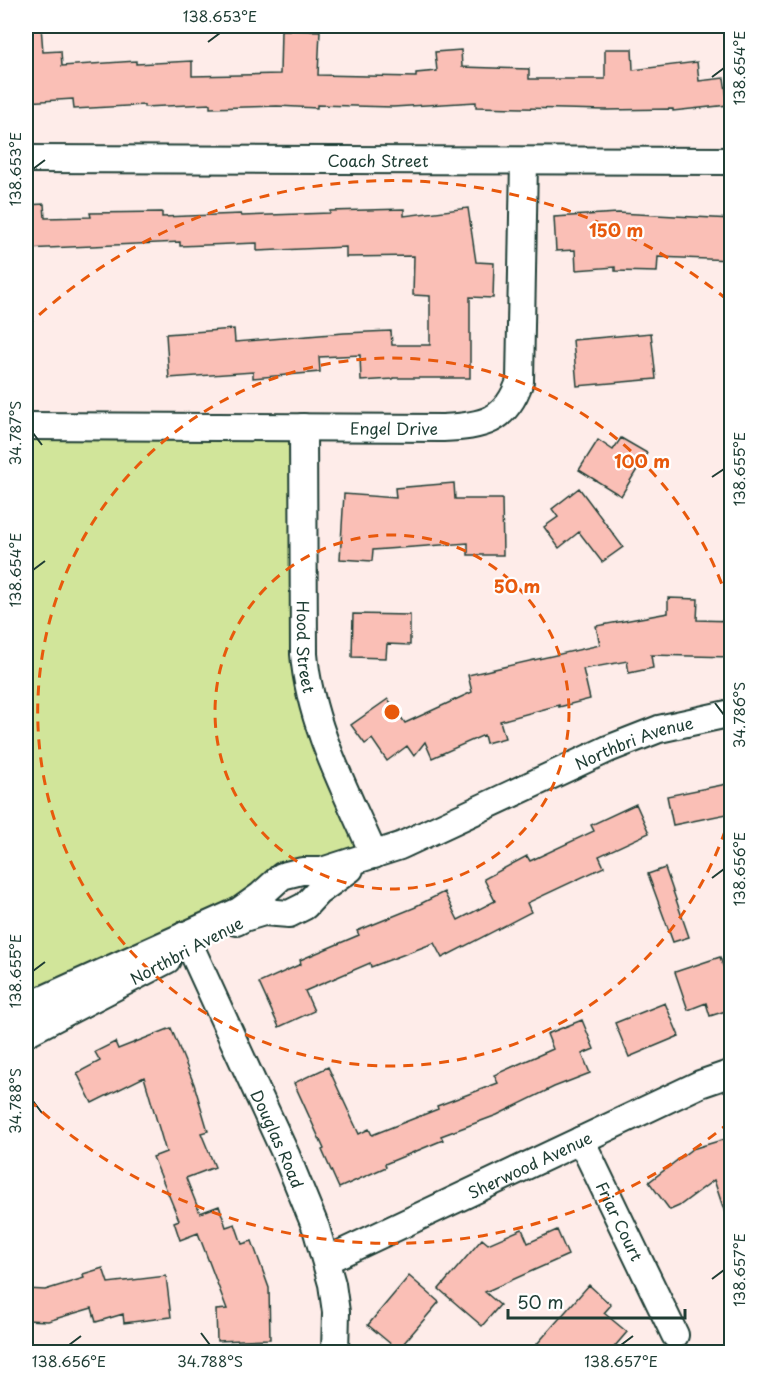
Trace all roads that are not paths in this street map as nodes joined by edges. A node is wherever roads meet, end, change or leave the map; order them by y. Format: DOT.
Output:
graph roads {
  1 [pos="26,159"];
  2 [pos="524,161"];
  3 [pos="732,161"];
  4 [pos="26,426"];
  5 [pos="303,427"];
  6 [pos="732,712"];
  7 [pos="374,855"];
  8 [pos="188,942"];
  9 [pos="26,1007"];
  10 [pos="26,1033"];
  11 [pos="732,1073"];
  12 [pos="581,1140"];
  13 [pos="327,1260"];
  14 [pos="675,1335"];
  15 [pos="335,1353"];
  1 -- 2 [label="street, Coach Street"];
  2 -- 3 [label="street, Coach Street"];
  2 -- 5 [label="street, Engel Drive"];
  4 -- 5 [label="street, Engel Drive"];
  5 -- 7 [label="street, Hood Street"];
  6 -- 7 [label="street, Northbri Avenue"];
  7 -- 8 [label="street, Northbri Avenue"];
  7 -- 8 [label="street, Northbri Avenue"];
  8 -- 9 [label="street, Northbri Avenue"];
  8 -- 10 [label="street, Northbri Avenue"];
  8 -- 13 [label="street, Douglas Road"];
  11 -- 12 [label="street, Sherwood Avenue"];
  12 -- 13 [label="street, Sherwood Avenue"];
  12 -- 14 [label="street, Friar Court"];
  13 -- 15 [label="street, Douglas Road"];
}
